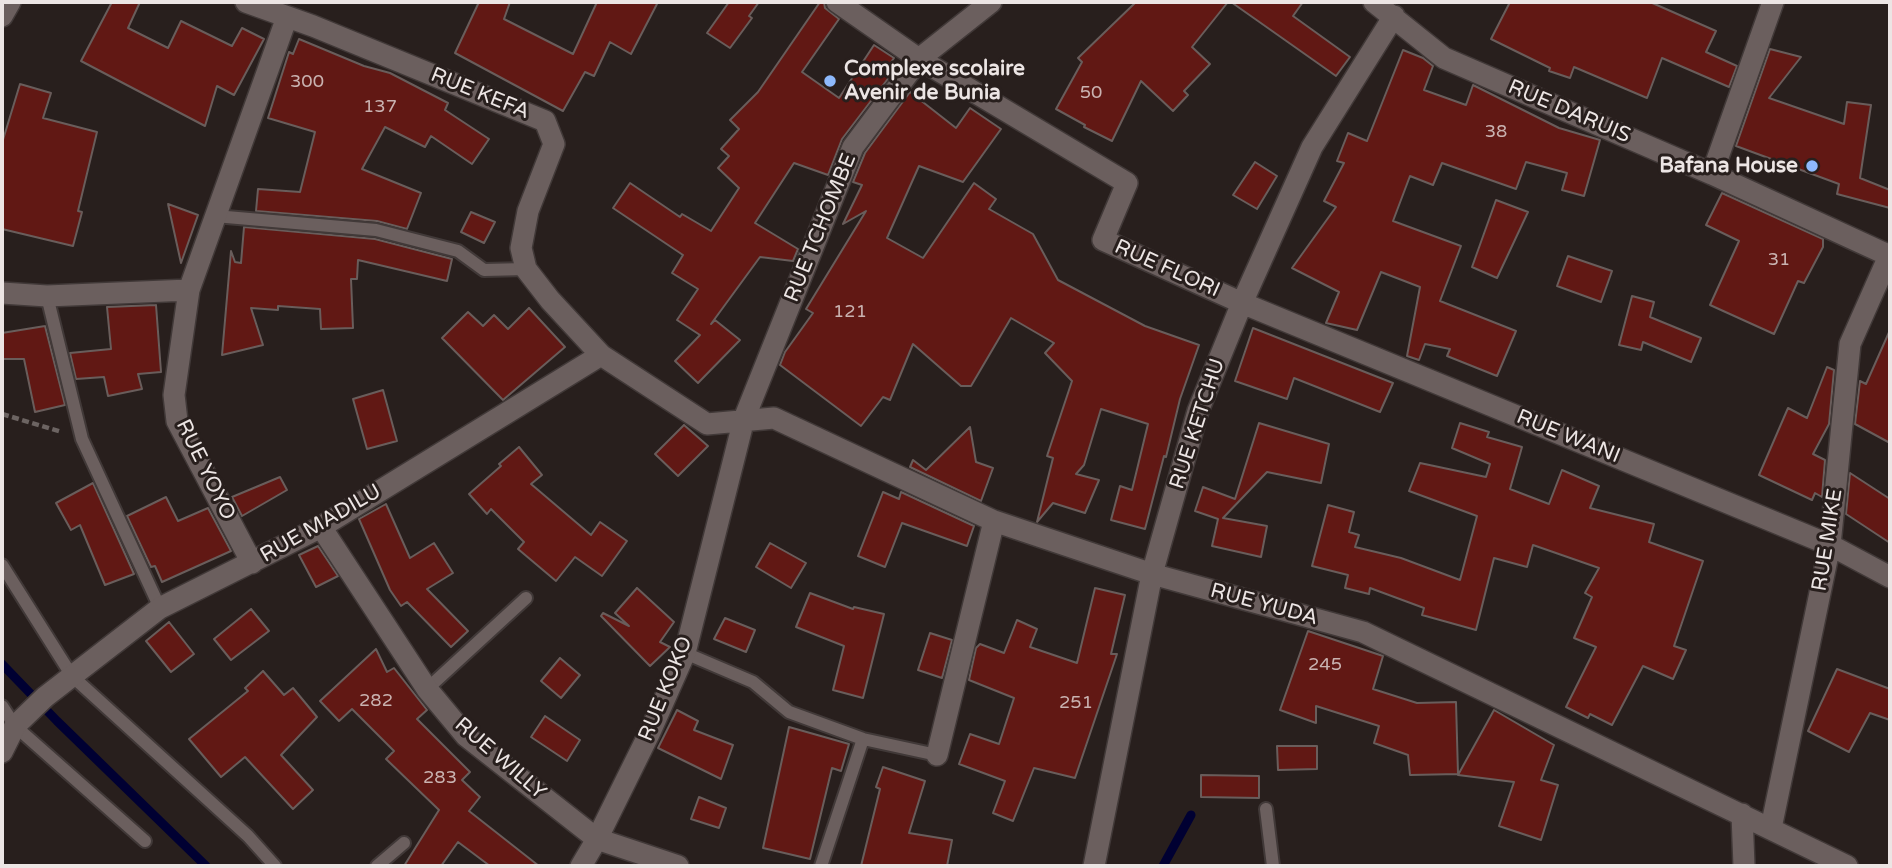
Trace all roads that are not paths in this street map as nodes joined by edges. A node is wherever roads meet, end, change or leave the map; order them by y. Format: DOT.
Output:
graph roads {
  1 [pos="10,2"];
  2 [pos="246,2"];
  3 [pos="837,2"];
  4 [pos="991,2"];
  5 [pos="1374,2"];
  6 [pos="1773,2"];
  7 [pos="281,11"];
  8 [pos="2,16"];
  9 [pos="1394,16"];
  10 [pos="919,59"];
  11 [pos="1712,174"];
  12 [pos="215,216"];
  13 [pos="1890,256"];
  14 [pos="526,268"];
  15 [pos="189,290"];
  16 [pos="2,293"];
  17 [pos="47,296"];
  18 [pos="1242,303"];
  19 [pos="601,355"];
  20 [pos="744,419"];
  21 [pos="994,521"];
  22 [pos="321,527"];
  23 [pos="1830,545"];
  24 [pos="252,563"];
  25 [pos="2,565"];
  26 [pos="1152,574"];
  27 [pos="1890,577"];
  28 [pos="526,598"];
  29 [pos="160,608"];
  30 [pos="685,653"];
  31 [pos="72,676"];
  32 [pos="427,689"];
  33 [pos="2,706"];
  34 [pos="18,723"];
  35 [pos="863,739"];
  36 [pos="2,751"];
  37 [pos="937,755"];
  38 [pos="1266,809"];
  39 [pos="1742,814"];
  40 [pos="1771,828"];
  41 [pos="597,839"];
  42 [pos="145,841"];
  43 [pos="404,843"];
  44 [pos="1822,860"];
  45 [pos="275,866"];
  46 [pos="377,866"];
  47 [pos="581,866"];
  48 [pos="678,866"];
  49 [pos="821,866"];
  50 [pos="1094,866"];
  51 [pos="1273,866"];
  52 [pos="1744,866"];
  53 [pos="1847,866"];
  1 -- 8 [label="street"];
  2 -- 7 [label="street, RUE KEFA"];
  3 -- 10 [label="street"];
  4 -- 10 [label="street, RUE TCHOMBE"];
  5 -- 9 [label="street, RUE DARUIS"];
  6 -- 11 [label="street"];
  7 -- 12 [label="street, RUE YOYO"];
  7 -- 14 [label="street, RUE KEFA"];
  9 -- 11 [label="street, RUE DARUIS"];
  9 -- 18 [label="street, RUE KETCHU"];
  10 -- 18 [label="street, RUE FLORI"];
  10 -- 20 [label="street, RUE TCHOMBE"];
  11 -- 13 [label="street, RUE DARUIS"];
  12 -- 14 [label="lane"];
  12 -- 15 [label="street, RUE YOYO"];
  13 -- 23 [label="street, RUE MIKE"];
  14 -- 19 [label="street"];
  15 -- 17 [label="street"];
  15 -- 24 [label="street, RUE YOYO"];
  16 -- 17 [label="street"];
  17 -- 29 [label="lane"];
  18 -- 23 [label="street, RUE WANI"];
  18 -- 26 [label="street, RUE KETCHU"];
  19 -- 20 [label="street"];
  19 -- 22 [label="street, RUE MADILU"];
  20 -- 21 [label="street, RUE YUDA"];
  20 -- 30 [label="street, RUE KOKO"];
  21 -- 26 [label="street, RUE YUDA"];
  21 -- 37 [label="street"];
  22 -- 24 [label="street, RUE MADILU"];
  22 -- 32 [label="street, RUE WILLY"];
  23 -- 27 [label="street, RUE WANI"];
  23 -- 40 [label="street, RUE MIKE"];
  24 -- 29 [label="street, RUE MADILU"];
  25 -- 31 [label="lane"];
  26 -- 39 [label="street, RUE YUDA"];
  26 -- 50 [label="street, RUE KETCHU"];
  28 -- 32 [label="lane"];
  29 -- 31 [label="street, RUE MADILU"];
  30 -- 35 [label="lane"];
  30 -- 41 [label="street, RUE KOKO"];
  31 -- 34 [label="street, RUE MADILU"];
  31 -- 45 [label="lane"];
  32 -- 41 [label="street, RUE WILLY"];
  33 -- 34 [label="lane"];
  34 -- 36 [label="street, RUE MADILU"];
  34 -- 42 [label="lane"];
  35 -- 37 [label="lane"];
  35 -- 49 [label="lane"];
  38 -- 51 [label="lane"];
  39 -- 40 [label="street, RUE YUDA"];
  39 -- 52 [label="street"];
  40 -- 44 [label="street, RUE YUDA"];
  41 -- 47 [label="street, RUE KOKO"];
  41 -- 48 [label="street, RUE WILLY"];
  43 -- 46 [label="lane"];
  44 -- 53 [label="street, RUE YUDA"];
}
